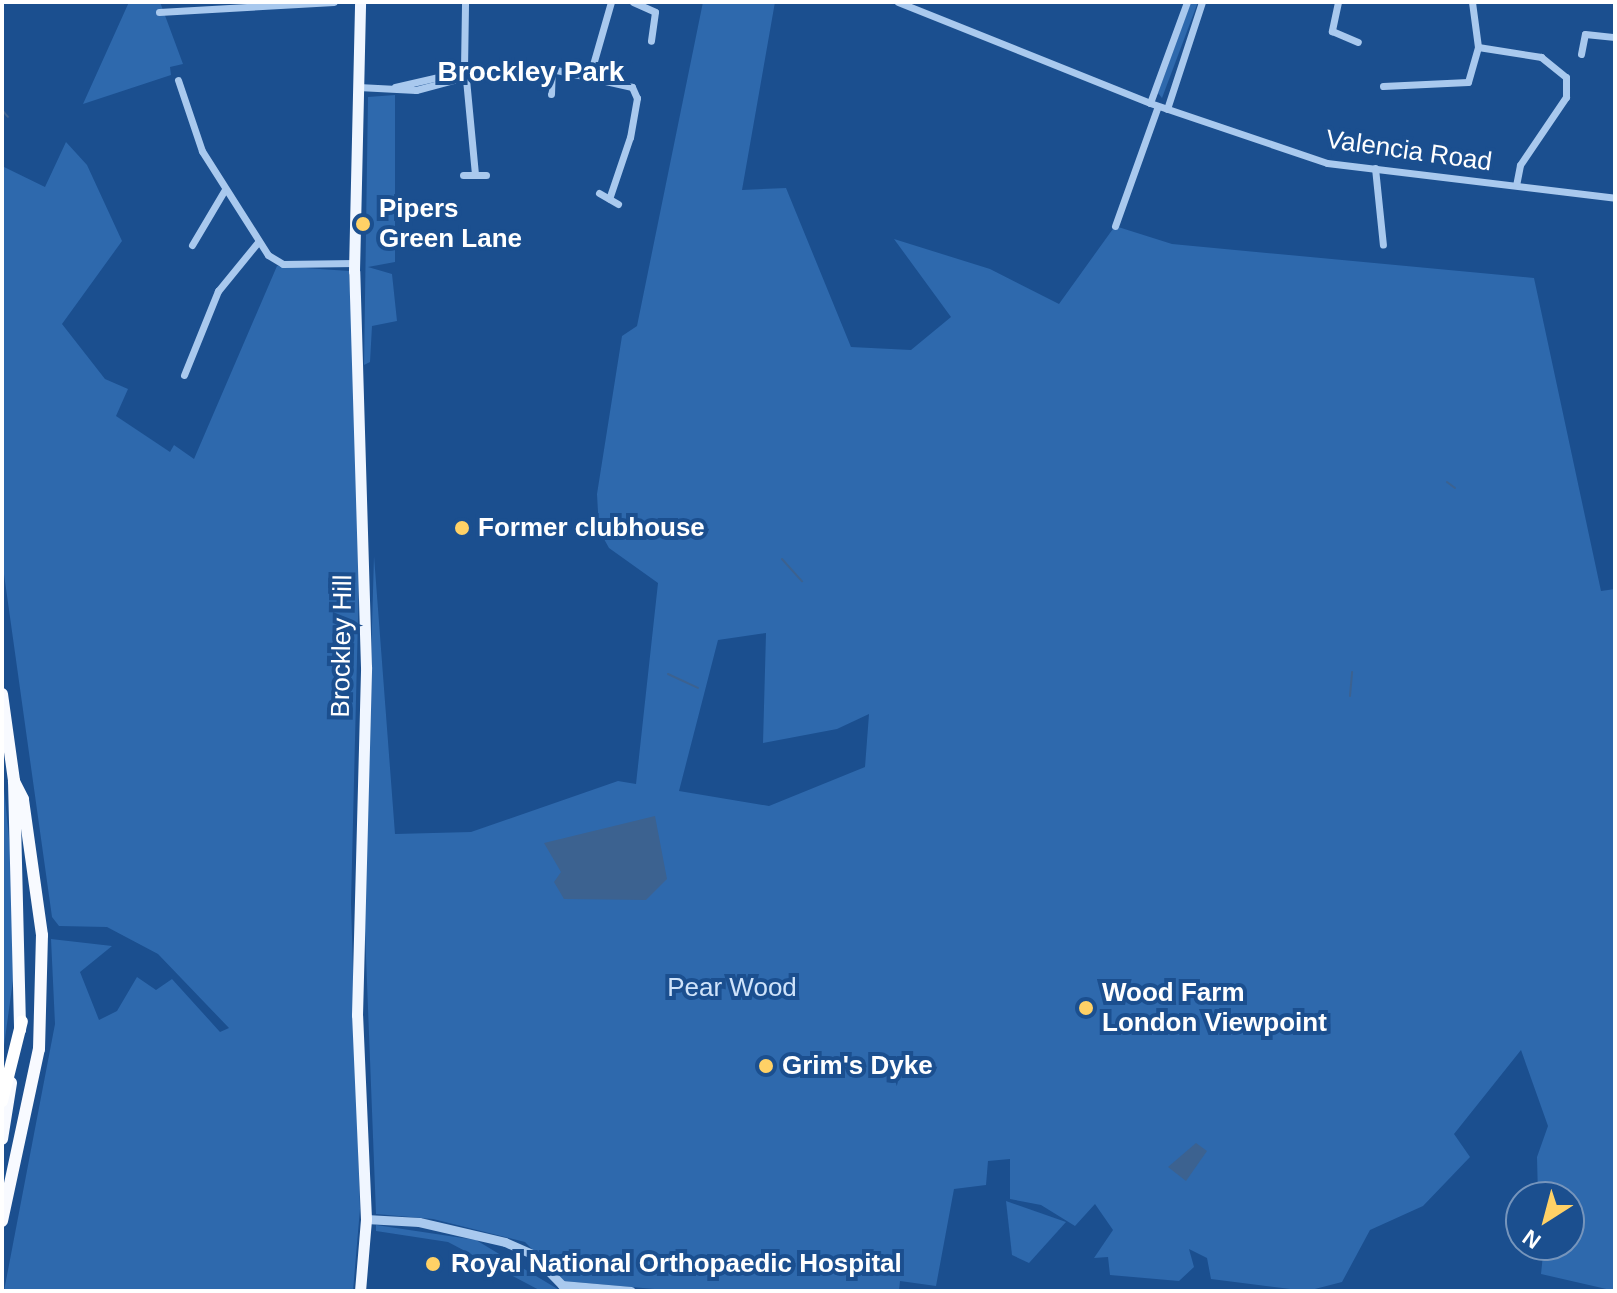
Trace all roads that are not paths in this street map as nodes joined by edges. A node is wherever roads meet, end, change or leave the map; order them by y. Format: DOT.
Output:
graph roads {
  1 [pos="334,2"];
  2 [pos="360,2"];
  3 [pos="465,2"];
  4 [pos="611,2"];
  5 [pos="633,2"];
  6 [pos="898,2"];
  7 [pos="1187,2"];
  8 [pos="1202,2"];
  9 [pos="1338,2"];
  10 [pos="1472,2"];
  11 [pos="159,12"];
  12 [pos="1615,37"];
  13 [pos="651,41"];
  14 [pos="1358,42"];
  15 [pos="1478,47"];
  16 [pos="1581,54"];
  17 [pos="552,69"];
  18 [pos="464,74"];
  19 [pos="590,75"];
  20 [pos="178,80"];
  21 [pos="1383,86"];
  22 [pos="355,87"];
  23 [pos="551,94"];
  24 [pos="1154,104"];
  25 [pos="1167,109"];
  26 [pos="1375,168"];
  27 [pos="463,175"];
  28 [pos="475,175"];
  29 [pos="486,175"];
  30 [pos="1516,185"];
  31 [pos="224,191"];
  32 [pos="599,193"];
  33 [pos="1615,198"];
  34 [pos="609,199"];
  35 [pos="618,204"];
  36 [pos="1115,226"];
  37 [pos="258,242"];
  38 [pos="192,245"];
  39 [pos="1383,245"];
  40 [pos="355,263"];
  41 [pos="184,375"];
  42 [pos="2,694"];
  43 [pos="14,781"];
  44 [pos="22,1021"];
  45 [pos="2,1101"];
  46 [pos="2,1139"];
  47 [pos="366,1219"];
  48 [pos="2,1221"];
  49 [pos="360,1291"];
  50 [pos="631,1291"];
  1 -- 11 [label="street"];
  2 -- 22 [label="main road, Brockley Hill"];
  3 -- 18 [label="street"];
  4 -- 19 [label="street"];
  5 -- 13 [label="street"];
  6 -- 24 [label="street, Valencia Road"];
  7 -- 24 [label="street"];
  8 -- 25 [label="street"];
  9 -- 14 [label="street"];
  10 -- 15 [label="street"];
  12 -- 16 [label="street"];
  15 -- 21 [label="street"];
  15 -- 30 [label="street"];
  17 -- 18 [label="street"];
  17 -- 19 [label="street"];
  17 -- 23 [label="street"];
  18 -- 22 [label="street"];
  18 -- 28 [label="street"];
  19 -- 34 [label="street"];
  20 -- 31 [label="street"];
  22 -- 40 [label="main road, Brockley Hill"];
  24 -- 25 [label="street, Valencia Road"];
  24 -- 36 [label="street"];
  25 -- 26 [label="street, Valencia Road"];
  26 -- 30 [label="street, Valencia Road"];
  26 -- 39 [label="street"];
  27 -- 28 [label="street"];
  28 -- 29 [label="street"];
  30 -- 33 [label="street, Valencia Road"];
  31 -- 37 [label="street"];
  31 -- 38 [label="street"];
  32 -- 34 [label="street"];
  34 -- 35 [label="street"];
  37 -- 40 [label="street"];
  37 -- 41 [label="street"];
  40 -- 47 [label="main road, Brockley Hill"];
  42 -- 43 [label="highway"];
  43 -- 44 [label="highway"];
  43 -- 48 [label="highway"];
  44 -- 45 [label="highway"];
  44 -- 46 [label="highway"];
  47 -- 49 [label="main road, Brockley Hill"];
  47 -- 50 [label="street"];
}
